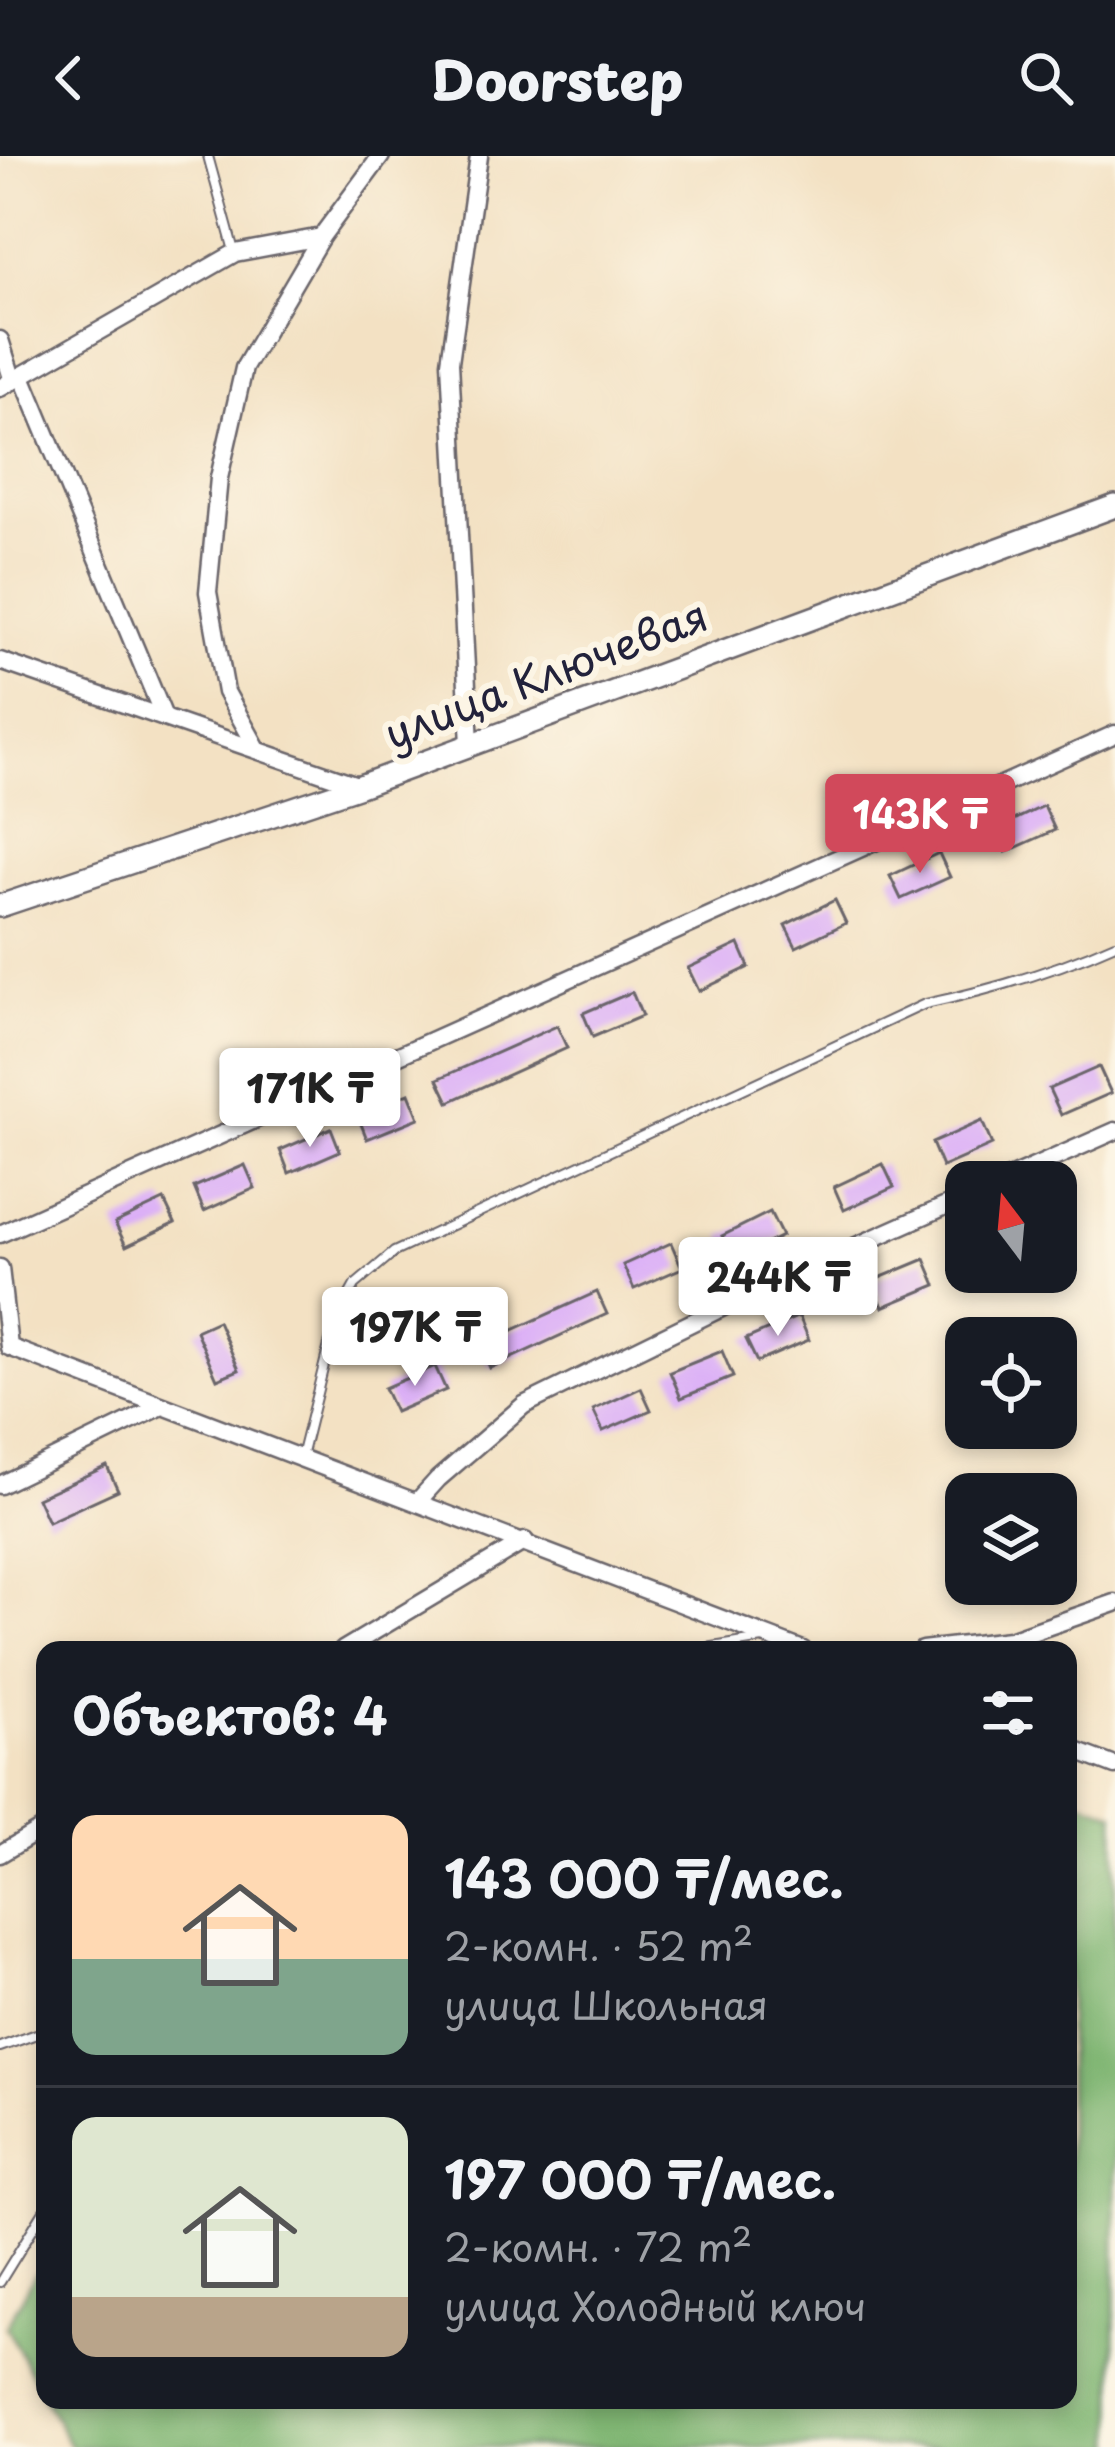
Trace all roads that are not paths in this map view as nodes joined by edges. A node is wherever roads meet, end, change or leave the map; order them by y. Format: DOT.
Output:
graph roads {
  1 [pos="208,156"];
  2 [pos="380,156"];
  3 [pos="479,156"];
  4 [pos="321,237"];
  5 [pos="235,253"];
  6 [pos="0,340"];
  7 [pos="12,382"];
  8 [pos="1115,506"];
  9 [pos="0,661"];
  10 [pos="164,717"];
  11 [pos="1115,734"];
  12 [pos="470,744"];
  13 [pos="258,750"];
  14 [pos="360,786"];
  15 [pos="0,906"];
  16 [pos="1115,944"];
  17 [pos="1115,1131"];
  18 [pos="1047,1161"];
  19 [pos="945,1206"];
  20 [pos="0,1234"];
  21 [pos="0,1268"];
  22 [pos="163,1406"];
  23 [pos="300,1458"];
  24 [pos="0,1485"];
  25 [pos="418,1501"];
  26 [pos="525,1541"];
  27 [pos="1115,1603"];
  28 [pos="766,1638"];
  29 [pos="358,1641"];
  30 [pos="748,1641"];
  31 [pos="775,1641"];
  32 [pos="1000,1641"];
  33 [pos="1077,1751"];
  34 [pos="1115,1766"];
  35 [pos="36,1832"];
  36 [pos="0,1854"];
  37 [pos="36,2034"];
  38 [pos="0,2047"];
  39 [pos="36,2224"];
  40 [pos="0,2282"];
  1 -- 5 [label="lane"];
  2 -- 4 [label="street"];
  3 -- 12 [label="street"];
  4 -- 5 [label="street"];
  4 -- 13 [label="street"];
  5 -- 7 [label="street"];
  6 -- 7 [label="street"];
  7 -- 10 [label="street"];
  8 -- 12 [label="street, улица Ключевая"];
  9 -- 10 [label="street"];
  10 -- 13 [label="street"];
  11 -- 20 [label="street"];
  12 -- 14 [label="street, улица Ключевая"];
  13 -- 14 [label="street"];
  14 -- 15 [label="street, улица Ключевая"];
  16 -- 23 [label="lane"];
  17 -- 18 [label="street"];
  19 -- 25 [label="street"];
  21 -- 22 [label="street"];
  22 -- 23 [label="street"];
  22 -- 24 [label="street"];
  23 -- 25 [label="street"];
  25 -- 26 [label="street"];
  26 -- 28 [label="street"];
  26 -- 29 [label="street"];
  27 -- 32 [label="street"];
  28 -- 30 [label="lane"];
  28 -- 31 [label="street"];
  33 -- 34 [label="street"];
  35 -- 36 [label="street"];
  37 -- 38 [label="lane"];
  39 -- 40 [label="lane"];
}
